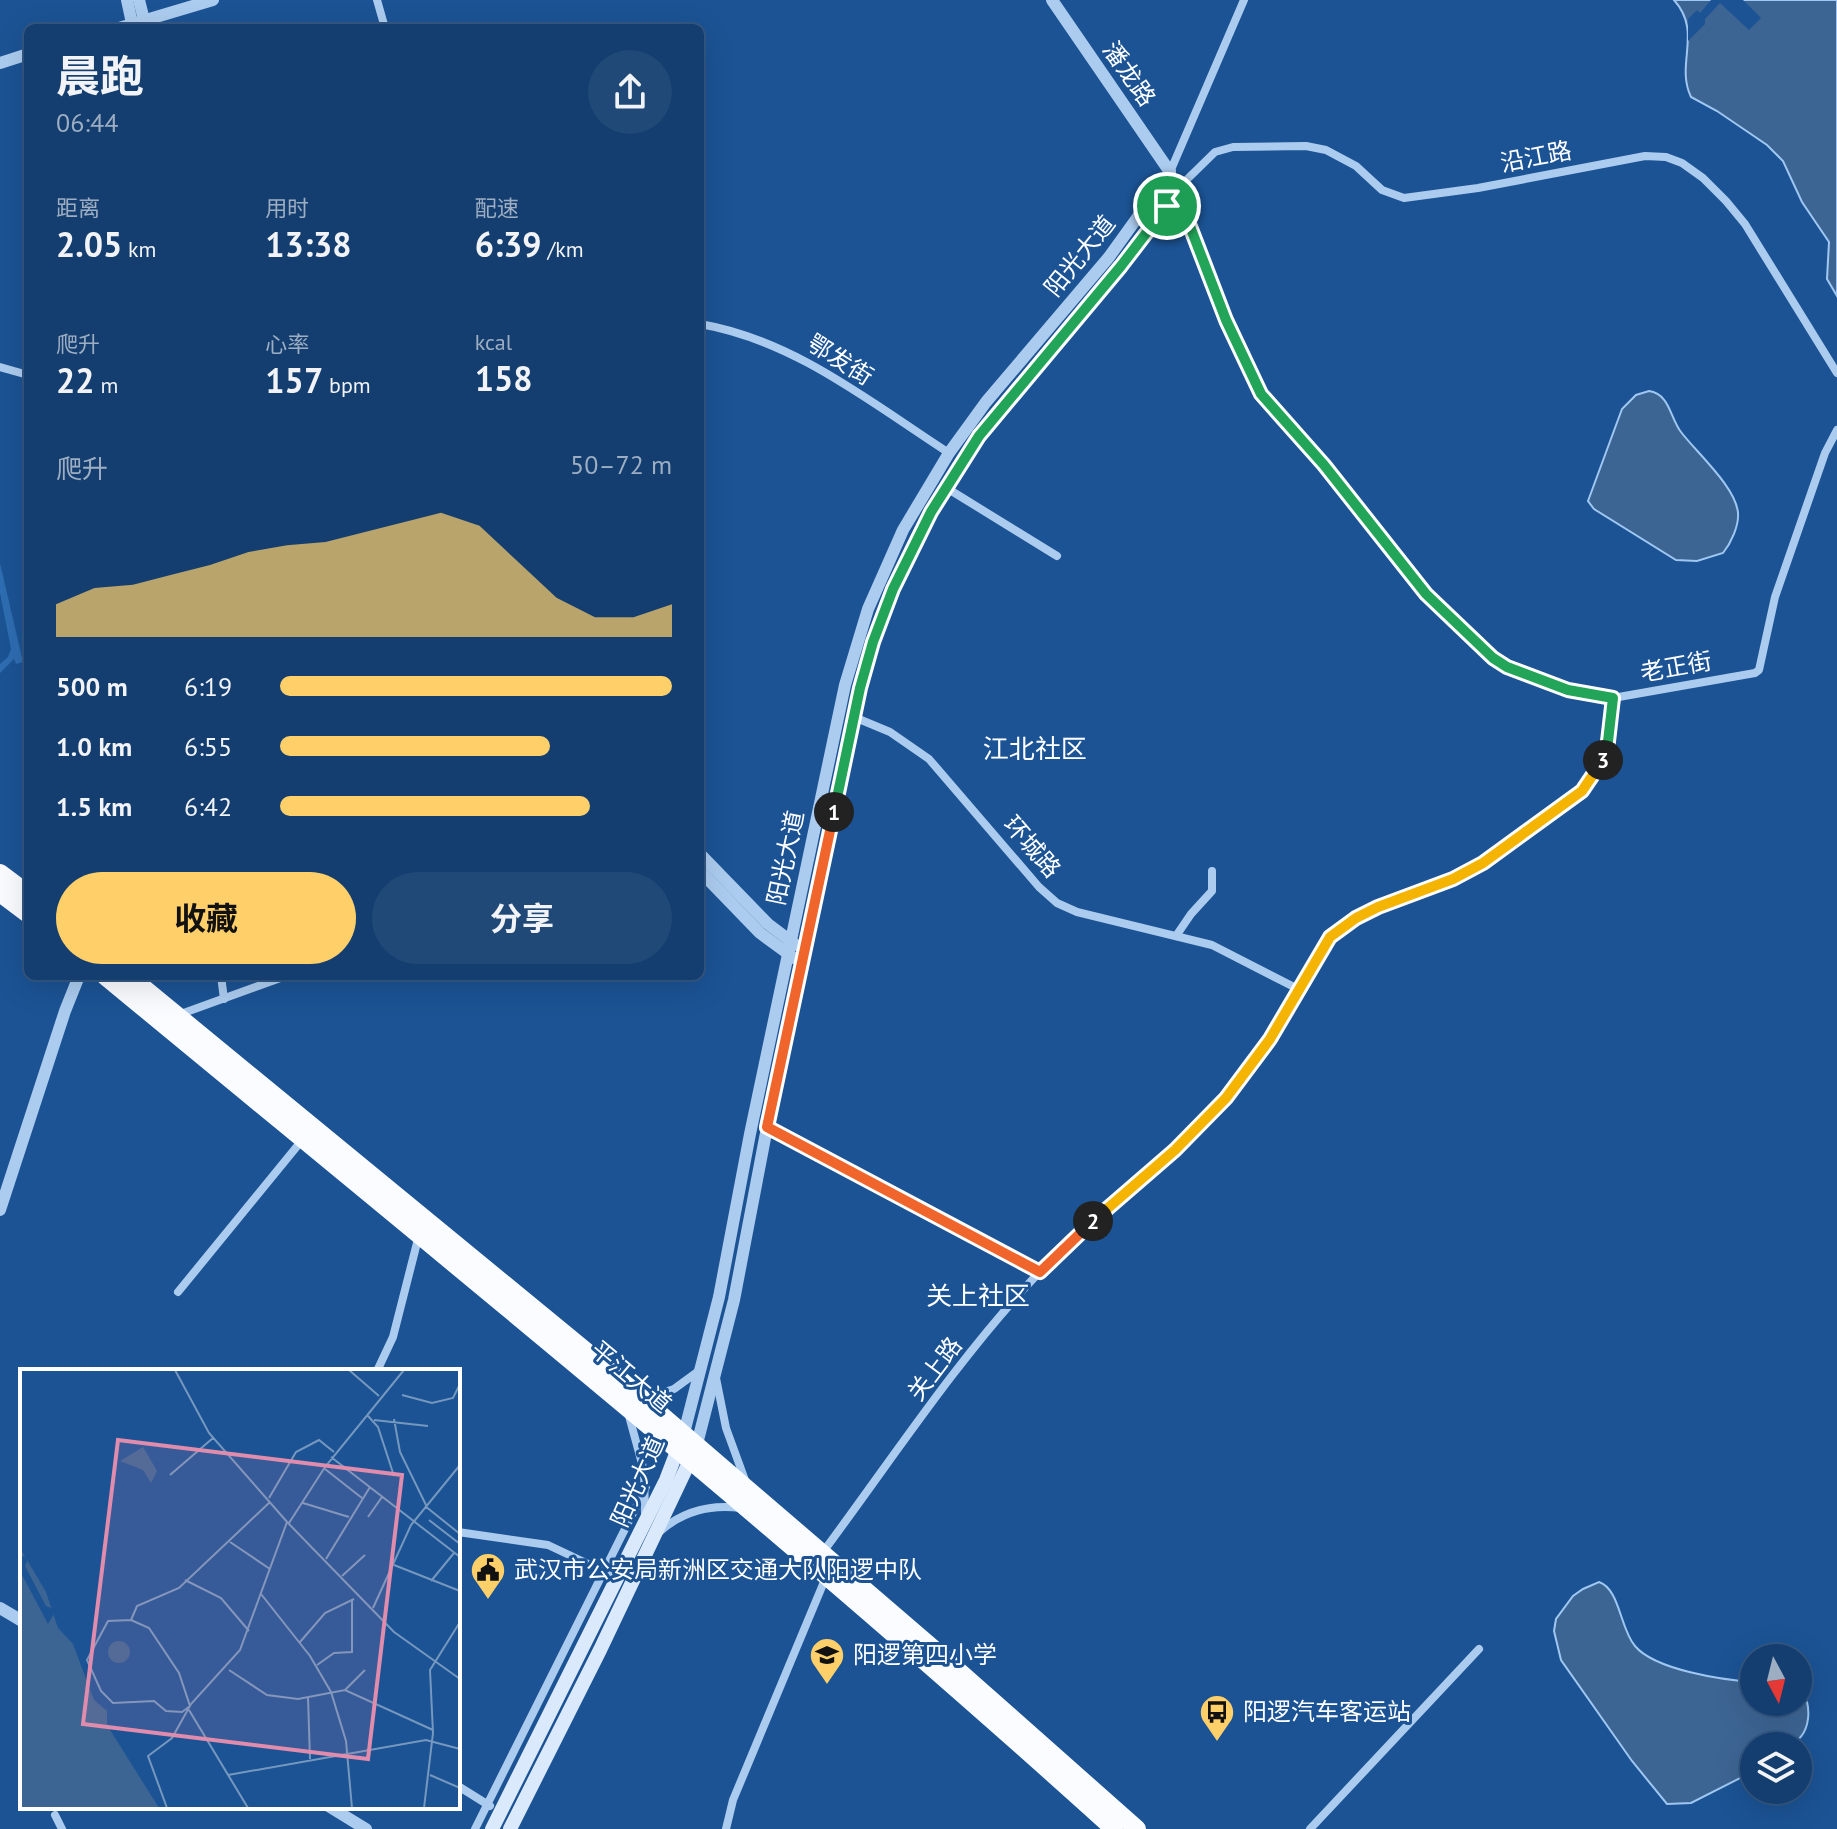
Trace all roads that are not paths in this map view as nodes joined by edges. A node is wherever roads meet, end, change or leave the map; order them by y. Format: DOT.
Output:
graph roads {
  1 [pos="127,0"];
  2 [pos="139,0"];
  3 [pos="213,0"];
  4 [pos="377,0"];
  5 [pos="1052,0"];
  6 [pos="1244,0"];
  7 [pos="139,24"];
  8 [pos="139,24"];
  9 [pos="142,24"];
  10 [pos="384,24"];
  11 [pos="24,55"];
  12 [pos="0,63"];
  13 [pos="1170,172"];
  14 [pos="1168,198"];
  15 [pos="704,325"];
  16 [pos="0,367"];
  17 [pos="1837,373"];
  18 [pos="24,374"];
  19 [pos="1837,430"];
  20 [pos="949,453"];
  21 [pos="945,487"];
  22 [pos="1057,556"];
  23 [pos="1613,698"];
  24 [pos="854,717"];
  25 [pos="704,858"];
  26 [pos="1212,871"];
  27 [pos="0,873"];
  28 [pos="704,875"];
  29 [pos="24,891"];
  30 [pos="0,893"];
  31 [pos="24,911"];
  32 [pos="1176,936"];
  33 [pos="790,948"];
  34 [pos="804,958"];
  35 [pos="77,980"];
  36 [pos="110,980"];
  37 [pos="134,980"];
  38 [pos="222,980"];
  39 [pos="275,980"];
  40 [pos="1300,990"];
  41 [pos="224,999"];
  42 [pos="177,1015"];
  43 [pos="767,1127"];
  44 [pos="303,1139"];
  45 [pos="0,1210"];
  46 [pos="419,1234"];
  47 [pos="1040,1272"];
  48 [pos="178,1292"];
  49 [pos="378,1369"];
  50 [pos="700,1369"];
  51 [pos="715,1372"];
  52 [pos="634,1401"];
  53 [pos="687,1447"];
  54 [pos="646,1487"];
  55 [pos="751,1491"];
  56 [pos="749,1510"];
  57 [pos="645,1522"];
  58 [pos="460,1532"];
  59 [pos="655,1537"];
  60 [pos="822,1553"];
  61 [pos="611,1575"];
  62 [pos="826,1577"];
  63 [pos="0,1608"];
  64 [pos="20,1620"];
  65 [pos="1479,1649"];
  66 [pos="460,1787"];
  67 [pos="333,1809"];
  68 [pos="495,1809"];
  69 [pos="55,1815"];
  70 [pos="62,1829"];
  71 [pos="366,1829"];
  72 [pos="475,1829"];
  73 [pos="492,1829"];
  74 [pos="510,1829"];
  75 [pos="726,1829"];
  76 [pos="1114,1829"];
  77 [pos="1137,1829"];
  78 [pos="1310,1829"];
  1 -- 7 [label="street"];
  2 -- 8 [label="street"];
  3 -- 9 [label="street"];
  4 -- 10 [label="street"];
  5 -- 13 [label="street, 潘龙路"];
  6 -- 13 [label="street"];
  11 -- 12 [label="street"];
  13 -- 14 [label="street, 阳光大道"];
  13 -- 20 [label="street, 阳光大道"];
  14 -- 17 [label="street, 沿江路"];
  14 -- 21 [label="street, 阳光大道"];
  14 -- 23 [label="street, 老正街"];
  15 -- 20 [label="street, 鄂发街"];
  16 -- 18 [label="street"];
  19 -- 23 [label="street, 老正街"];
  20 -- 33 [label="street, 阳光大道"];
  21 -- 22 [label="street"];
  21 -- 24 [label="street, 阳光大道"];
  23 -- 40 [label="street, 关上路"];
  24 -- 32 [label="street, 环城路"];
  24 -- 34 [label="street, 阳光大道"];
  25 -- 33 [label="street"];
  26 -- 32 [label="street"];
  27 -- 29 [label="highway"];
  28 -- 33 [label="street"];
  30 -- 31 [label="highway"];
  32 -- 40 [label="street, 环城路"];
  33 -- 34 [label="street"];
  33 -- 50 [label="street, 阳光大道"];
  34 -- 43 [label="street, 阳光大道"];
  35 -- 45 [label="street"];
  36 -- 44 [label="highway, 平江大道"];
  37 -- 42 [label="highway, 平江大道"];
  38 -- 41 [label="street"];
  39 -- 41 [label="street"];
  40 -- 47 [label="street, 关上路"];
  41 -- 42 [label="street"];
  42 -- 52 [label="highway, 平江大道"];
  43 -- 47 [label="street"];
  43 -- 51 [label="street, 阳光大道"];
  44 -- 46 [label="highway, 平江大道"];
  44 -- 48 [label="street"];
  46 -- 49 [label="street"];
  46 -- 52 [label="highway, 平江大道"];
  47 -- 60 [label="street, 关上路"];
  50 -- 52 [label="street"];
  50 -- 53 [label="street, 阳光大道"];
  51 -- 53 [label="street, 阳光大道"];
  51 -- 55 [label="street"];
  52 -- 53 [label="highway, 平江大道"];
  52 -- 54 [label="street"];
  53 -- 55 [label="highway, 平江大道"];
  53 -- 56 [label="highway, 平江大道"];
  53 -- 57 [label="main road, 阳光大道"];
  53 -- 59 [label="main road, 阳光大道"];
  54 -- 57 [label="street"];
  54 -- 61 [label="street"];
  55 -- 60 [label="highway, 平江大道"];
  56 -- 59 [label="street"];
  56 -- 62 [label="highway, 平江大道"];
  57 -- 61 [label="main road, 阳光大道"];
  58 -- 61 [label="street"];
  59 -- 74 [label="main road, 阳光大道"];
  60 -- 77 [label="highway, 平江大道"];
  61 -- 68 [label="main road, 阳光大道"];
  62 -- 75 [label="street"];
  62 -- 76 [label="highway, 平江大道"];
  63 -- 64 [label="street"];
  65 -- 78 [label="street"];
  66 -- 68 [label="street"];
  67 -- 71 [label="street"];
  68 -- 72 [label="street"];
  68 -- 73 [label="main road, 阳光大道"];
  69 -- 70 [label="street"];
}
